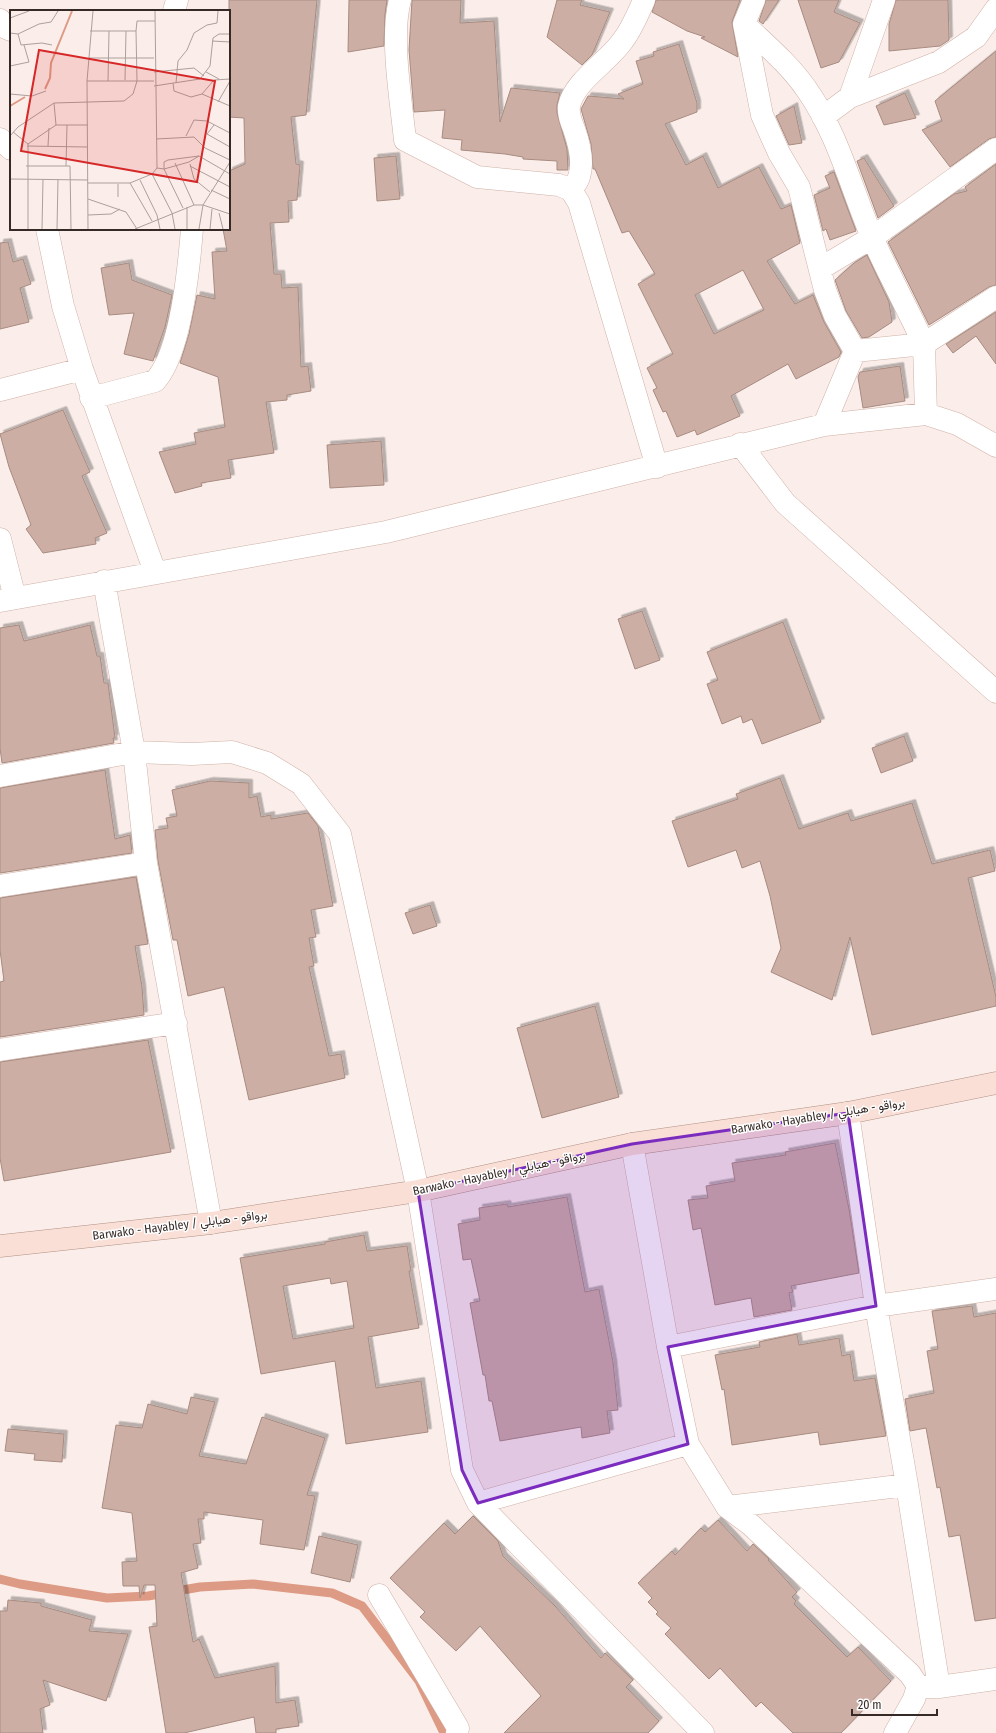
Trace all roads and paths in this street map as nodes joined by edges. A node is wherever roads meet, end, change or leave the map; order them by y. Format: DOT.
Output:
graph roads {
  1 [pos="177,0"];
  2 [pos="400,0"];
  3 [pos="644,0"];
  4 [pos="754,0"];
  5 [pos="884,0"];
  6 [pos="996,9"];
  7 [pos="174,10"];
  8 [pos="0,20"];
  9 [pos="744,24"];
  10 [pos="10,30"];
  11 [pos="850,97"];
  12 [pos="823,117"];
  13 [pos="0,139"];
  14 [pos="10,148"];
  15 [pos="996,148"];
  16 [pos="571,190"];
  17 [pos="47,230"];
  18 [pos="192,230"];
  19 [pos="873,238"];
  20 [pos="821,268"];
  21 [pos="996,297"];
  22 [pos="924,344"];
  23 [pos="855,351"];
  24 [pos="82,369"];
  25 [pos="0,390"];
  26 [pos="91,398"];
  27 [pos="926,414"];
  28 [pos="824,425"];
  29 [pos="740,444"];
  30 [pos="996,446"];
  31 [pos="657,467"];
  32 [pos="0,539"];
  33 [pos="155,572"];
  34 [pos="104,582"];
  35 [pos="7,600"];
  36 [pos="996,692"];
  37 [pos="134,752"];
  38 [pos="0,776"];
  39 [pos="146,863"];
  40 [pos="0,886"];
  41 [pos="176,1023"];
  42 [pos="0,1050"];
  43 [pos="996,1083"];
  44 [pos="848,1113"];
  45 [pos="632,1144"];
  46 [pos="418,1191"];
  47 [pos="211,1223"];
  48 [pos="0,1246"];
  49 [pos="996,1289"];
  50 [pos="876,1306"];
  51 [pos="668,1347"];
  52 [pos="688,1444"];
  53 [pos="907,1485"];
  54 [pos="478,1503"];
  55 [pos="727,1507"];
  56 [pos="379,1595"];
  57 [pos="996,1680"];
  58 [pos="928,1687"];
  59 [pos="457,1733"];
  60 [pos="703,1733"];
  61 [pos="895,1733"];
  1 -- 7 [label="street"];
  2 -- 16 [label="street"];
  3 -- 16 [label="street"];
  4 -- 9 [label="street"];
  5 -- 11 [label="street"];
  6 -- 11 [label="street"];
  8 -- 10 [label="street"];
  9 -- 12 [label="street"];
  9 -- 20 [label="street"];
  11 -- 12 [label="street"];
  12 -- 19 [label="street"];
  13 -- 14 [label="street"];
  15 -- 19 [label="street"];
  16 -- 31 [label="street"];
  17 -- 24 [label="street"];
  18 -- 26 [label="street"];
  19 -- 20 [label="street"];
  19 -- 22 [label="street"];
  20 -- 23 [label="street"];
  21 -- 22 [label="street"];
  22 -- 23 [label="street"];
  22 -- 27 [label="street"];
  23 -- 28 [label="street"];
  24 -- 25 [label="street"];
  24 -- 26 [label="street"];
  26 -- 33 [label="street"];
  27 -- 28 [label="street"];
  27 -- 30 [label="street"];
  28 -- 29 [label="street"];
  29 -- 31 [label="street"];
  29 -- 36 [label="street"];
  31 -- 33 [label="street"];
  32 -- 35 [label="street"];
  33 -- 34 [label="street"];
  34 -- 35 [label="street"];
  34 -- 37 [label="street"];
  37 -- 38 [label="street"];
  37 -- 39 [label="street"];
  37 -- 46 [label="street"];
  39 -- 40 [label="street"];
  39 -- 41 [label="street"];
  41 -- 42 [label="street"];
  41 -- 47 [label="street"];
  43 -- 44 [label="main road, Barwako - Hayabley / برواقو - هيابلي"];
  44 -- 45 [label="main road, Barwako - Hayabley / برواقو - هيابلي"];
  44 -- 50 [label="street"];
  45 -- 46 [label="main road, Barwako - Hayabley / برواقو - هيابلي"];
  45 -- 51 [label="street"];
  46 -- 47 [label="main road, Barwako - Hayabley / برواقو - هيابلي"];
  46 -- 54 [label="street"];
  47 -- 48 [label="main road, Barwako - Hayabley / برواقو - هيابلي"];
  49 -- 50 [label="street"];
  50 -- 51 [label="street"];
  50 -- 53 [label="street"];
  51 -- 52 [label="street"];
  52 -- 54 [label="street"];
  52 -- 55 [label="street"];
  53 -- 55 [label="street"];
  53 -- 58 [label="street"];
  54 -- 60 [label="street"];
  55 -- 58 [label="street"];
  56 -- 59 [label="street"];
  57 -- 58 [label="street"];
  58 -- 61 [label="street"];
}
